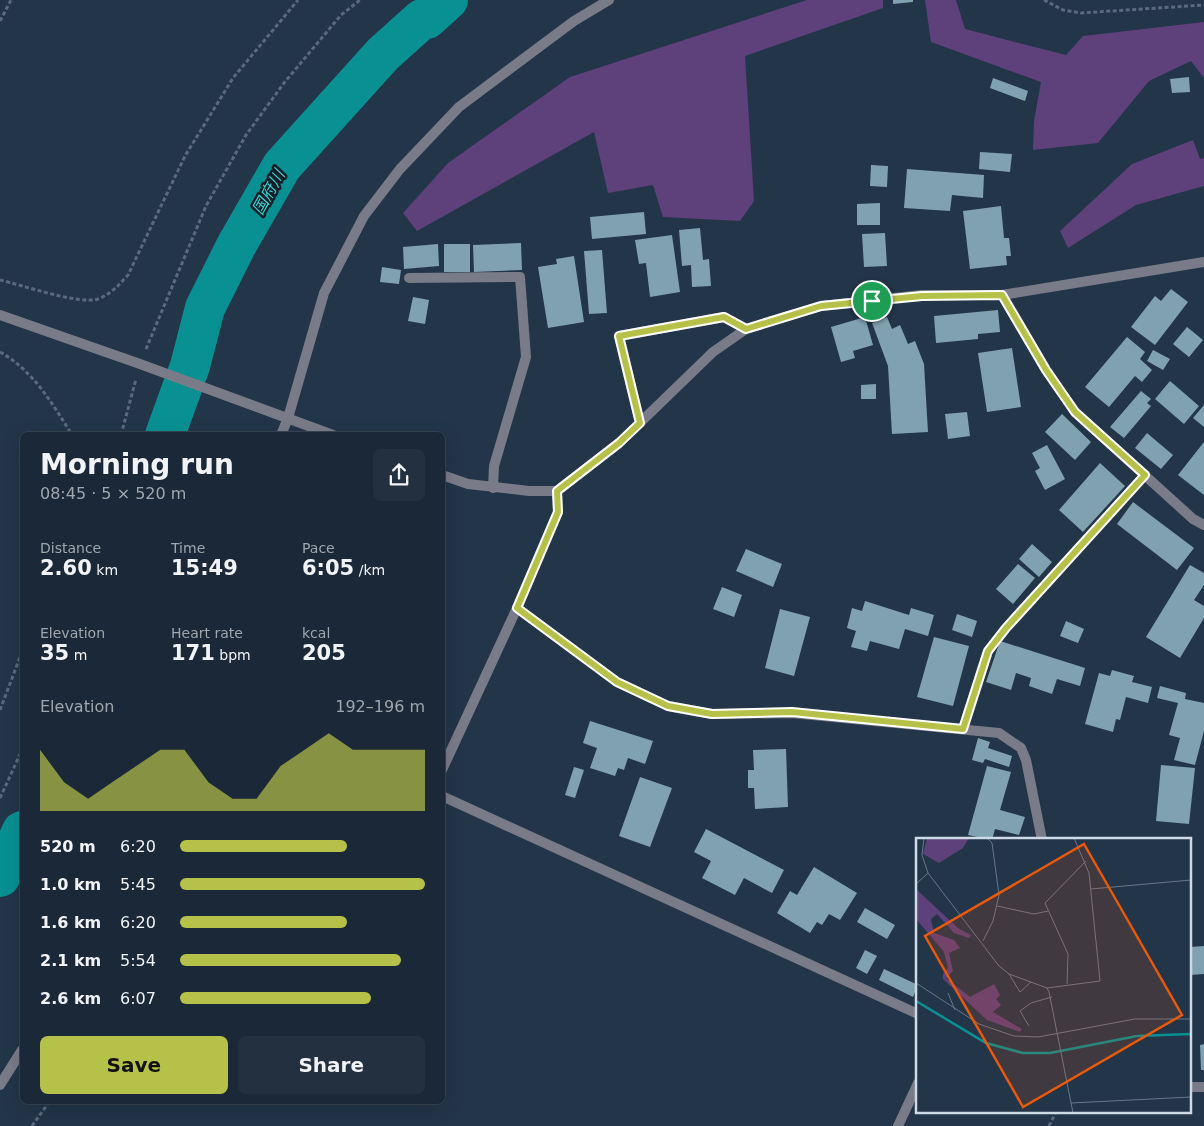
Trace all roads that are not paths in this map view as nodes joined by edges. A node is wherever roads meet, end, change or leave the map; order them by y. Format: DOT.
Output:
graph roads {
  1 [pos="609,0"];
  2 [pos="1204,262"];
  3 [pos="409,278"];
  4 [pos="1002,295"];
  5 [pos="0,315"];
  6 [pos="746,329"];
  7 [pos="288,418"];
  8 [pos="640,423"];
  9 [pos="282,432"];
  10 [pos="325,432"];
  11 [pos="1145,475"];
  12 [pos="445,476"];
  13 [pos="494,488"];
  14 [pos="557,491"];
  15 [pos="1204,525"];
  16 [pos="517,608"];
  17 [pos="963,729"];
  18 [pos="445,764"];
  19 [pos="445,797"];
  20 [pos="1042,838"];
  21 [pos="916,1013"];
  22 [pos="20,1053"];
  23 [pos="0,1085"];
  24 [pos="916,1087"];
  25 [pos="898,1126"];
  1 -- 7 [label="street"];
  2 -- 4 [label="street"];
  3 -- 13 [label="street"];
  4 -- 6 [label="street"];
  4 -- 11 [label="street"];
  5 -- 7 [label="street"];
  6 -- 8 [label="street"];
  6 -- 8 [label="street"];
  7 -- 9 [label="street"];
  7 -- 10 [label="street"];
  8 -- 14 [label="street"];
  11 -- 15 [label="street"];
  11 -- 17 [label="street"];
  12 -- 13 [label="street"];
  13 -- 14 [label="street"];
  14 -- 16 [label="street"];
  16 -- 17 [label="street"];
  16 -- 18 [label="street"];
  17 -- 20 [label="street"];
  19 -- 21 [label="street"];
  22 -- 23 [label="street"];
  24 -- 25 [label="street"];
}
